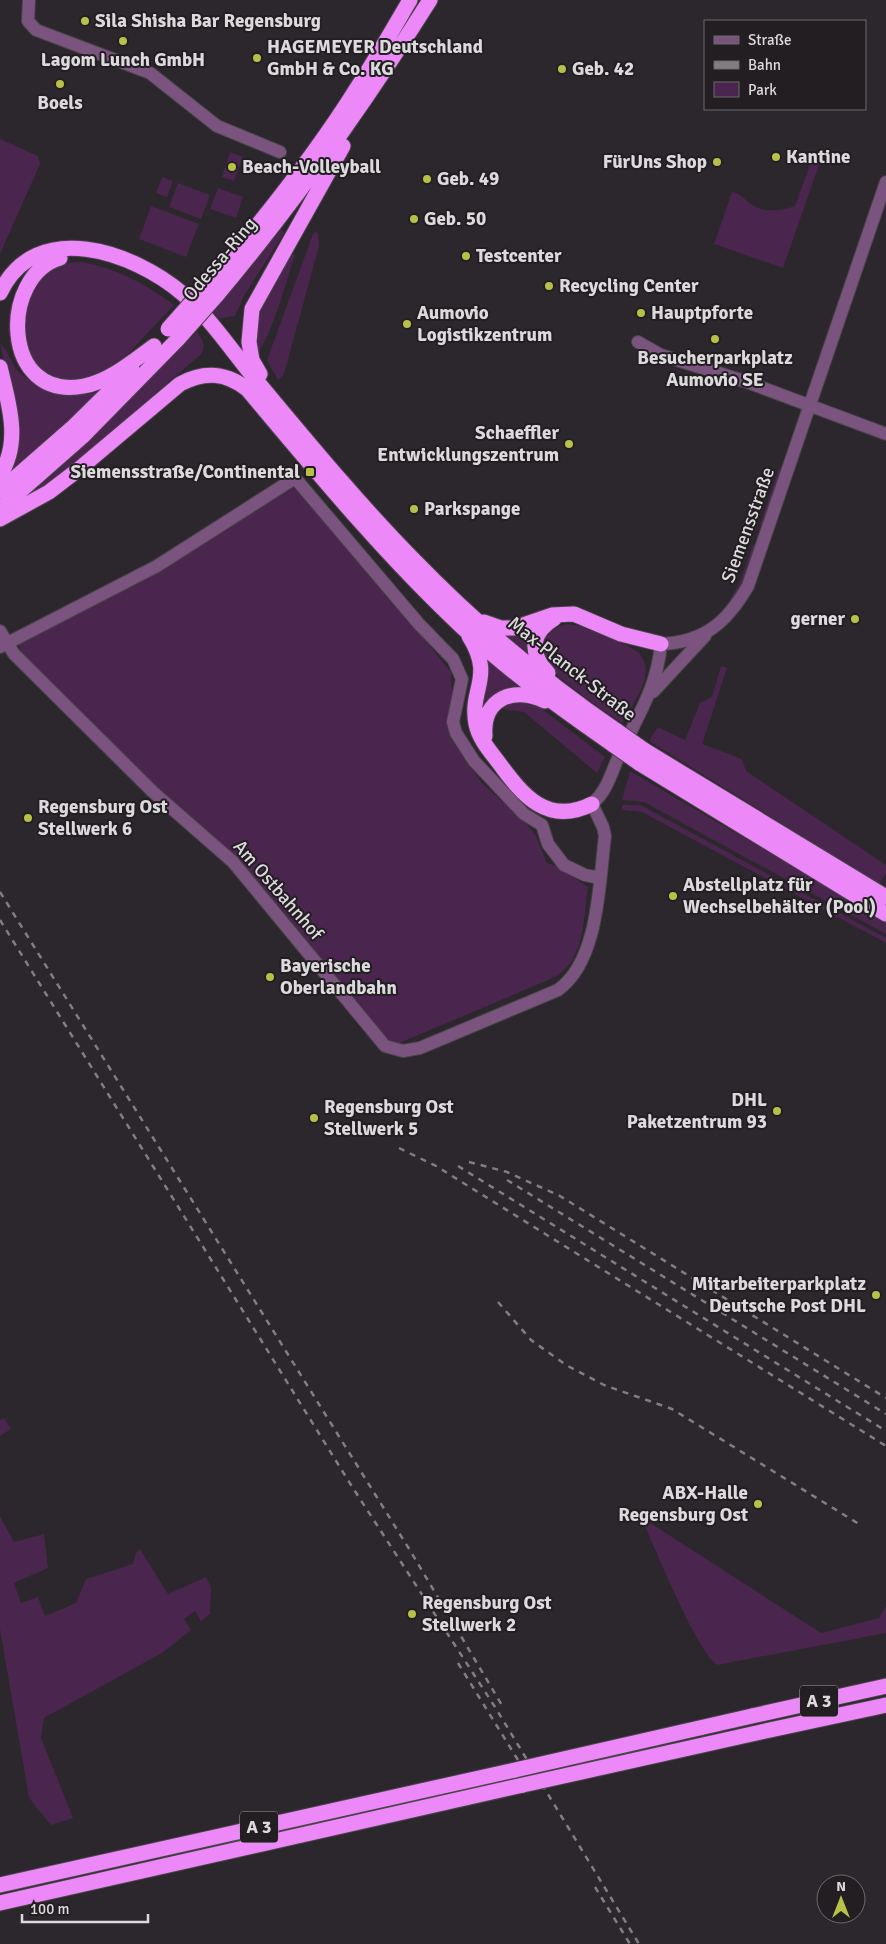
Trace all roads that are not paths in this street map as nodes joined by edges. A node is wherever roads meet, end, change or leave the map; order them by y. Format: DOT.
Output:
graph roads {
  1 [pos="29,0"];
  2 [pos="410,0"];
  3 [pos="430,0"];
  4 [pos="371,93"];
  5 [pos="280,152"];
  6 [pos="886,182"];
  7 [pos="212,290"];
  8 [pos="0,293"];
  9 [pos="173,334"];
  10 [pos="638,342"];
  11 [pos="154,346"];
  12 [pos="0,367"];
  13 [pos="811,404"];
  14 [pos="284,411"];
  15 [pos="886,434"];
  16 [pos="316,470"];
  17 [pos="0,474"];
  18 [pos="0,491"];
  19 [pos="0,509"];
  20 [pos="0,519"];
  21 [pos="562,614"];
  22 [pos="470,624"];
  23 [pos="710,630"];
  24 [pos="0,631"];
  25 [pos="661,644"];
  26 [pos="4,645"];
  27 [pos="567,694"];
  28 [pos="650,696"];
  29 [pos="557,706"];
  30 [pos="615,737"];
  31 [pos="487,747"];
  32 [pos="642,756"];
  33 [pos="592,804"];
  34 [pos="600,878"];
  35 [pos="886,898"];
  36 [pos="886,914"];
  37 [pos="886,1686"];
  38 [pos="886,1705"];
  39 [pos="0,1885"];
  40 [pos="0,1903"];
  1 -- 5 [label="street"];
  2 -- 7 [label="highway, Odessa-Ring"];
  3 -- 4 [label="highway, Odessa-Ring"];
  4 -- 7 [label="highway, Odessa-Ring"];
  4 -- 14 [label="highway"];
  6 -- 13 [label="street, Siemensstraße"];
  7 -- 9 [label="highway, Odessa-Ring, bridge"];
  8 -- 14 [label="highway"];
  9 -- 11 [label="highway, Odessa-Ring"];
  9 -- 19 [label="highway, Odessa-Ring"];
  10 -- 13 [label="street"];
  11 -- 16 [label="highway"];
  11 -- 18 [label="highway, Odessa-Ring"];
  12 -- 17 [label="highway"];
  13 -- 15 [label="street"];
  13 -- 23 [label="street, Siemensstraße"];
  14 -- 22 [label="highway, Max-Planck-Straße"];
  16 -- 20 [label="highway"];
  16 -- 22 [label="highway, Max-Planck-Straße"];
  21 -- 22 [label="highway"];
  21 -- 25 [label="highway"];
  21 -- 27 [label="highway"];
  22 -- 27 [label="highway, Max-Planck-Straße"];
  22 -- 29 [label="highway, Max-Planck-Straße"];
  22 -- 31 [label="highway"];
  23 -- 25 [label="street, Siemensstraße"];
  23 -- 28 [label="street"];
  24 -- 26 [label="street, Am Ostbahnhof"];
  25 -- 28 [label="street"];
  26 -- 34 [label="street, Am Ostbahnhof"];
  26 -- 34 [label="street"];
  27 -- 30 [label="highway, Max-Planck-Straße"];
  28 -- 33 [label="street"];
  29 -- 30 [label="highway, Max-Planck-Straße"];
  29 -- 31 [label="highway"];
  30 -- 32 [label="highway, Max-Planck-Straße, bridge"];
  31 -- 33 [label="highway"];
  32 -- 35 [label="highway, Max-Planck-Straße"];
  32 -- 36 [label="highway, Max-Planck-Straße"];
  33 -- 34 [label="street, Am Ostbahnhof"];
  37 -- 39 [label="highway, A 3, bridge"];
  38 -- 40 [label="highway, A 3, bridge"];
}
